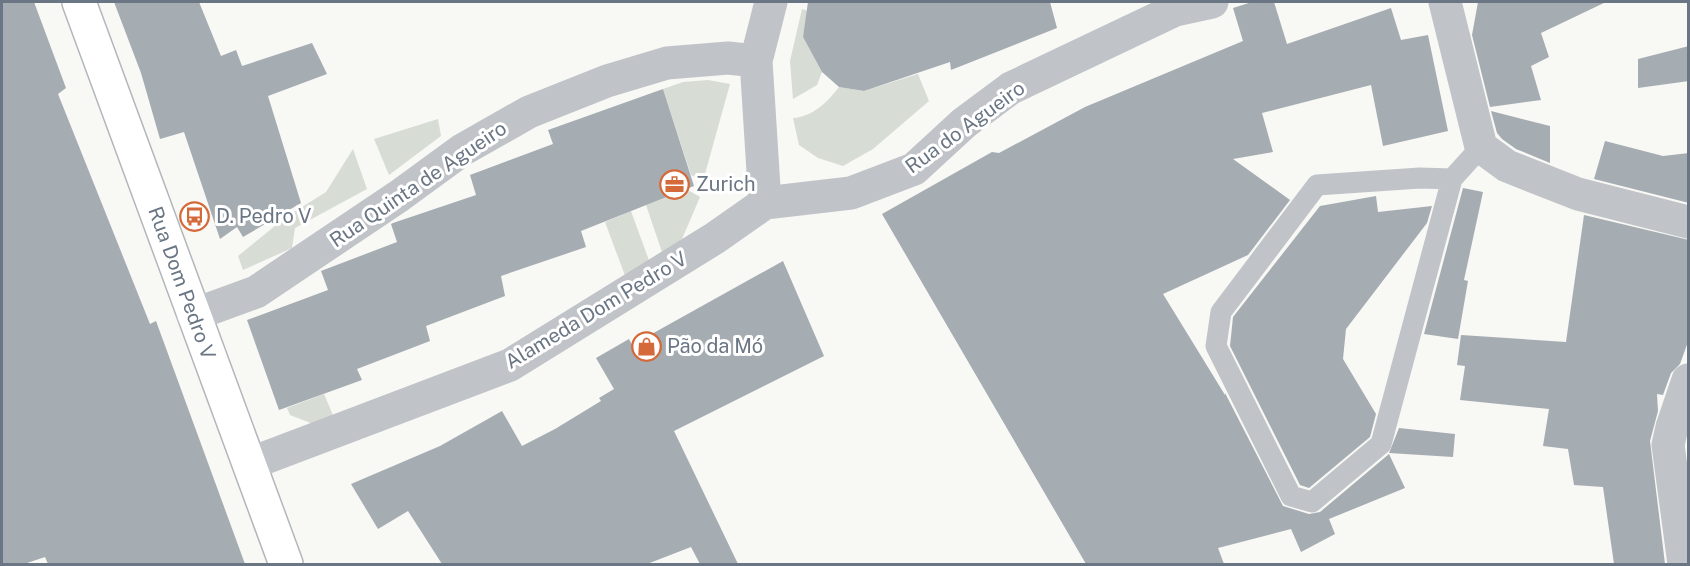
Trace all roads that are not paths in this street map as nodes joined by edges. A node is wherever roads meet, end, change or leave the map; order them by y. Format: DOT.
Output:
graph roads {
  1 [pos="79,2"];
  2 [pos="771,2"];
  3 [pos="1212,2"];
  4 [pos="1445,2"];
  5 [pos="756,61"];
  6 [pos="1480,147"];
  7 [pos="1452,179"];
  8 [pos="765,203"];
  9 [pos="1689,222"];
  10 [pos="193,315"];
  11 [pos="1689,380"];
  12 [pos="249,464"];
  13 [pos="286,564"];
  14 [pos="1684,564"];
  1 -- 10 [label="main road, Rua Dom Pedro V"];
  2 -- 5 [label="street"];
  3 -- 8 [label="street, Rua do Agueiro"];
  4 -- 6 [label="street"];
  5 -- 8 [label="street"];
  5 -- 10 [label="street, Rua Quinta de Agueiro"];
  6 -- 7 [label="lane"];
  6 -- 9 [label="street"];
  7 -- 7 [label="lane"];
  8 -- 12 [label="street, Alameda Dom Pedro V"];
  10 -- 12 [label="main road, Rua Dom Pedro V"];
  11 -- 14 [label="street"];
  12 -- 13 [label="main road, Rua Dom Pedro V"];
}
